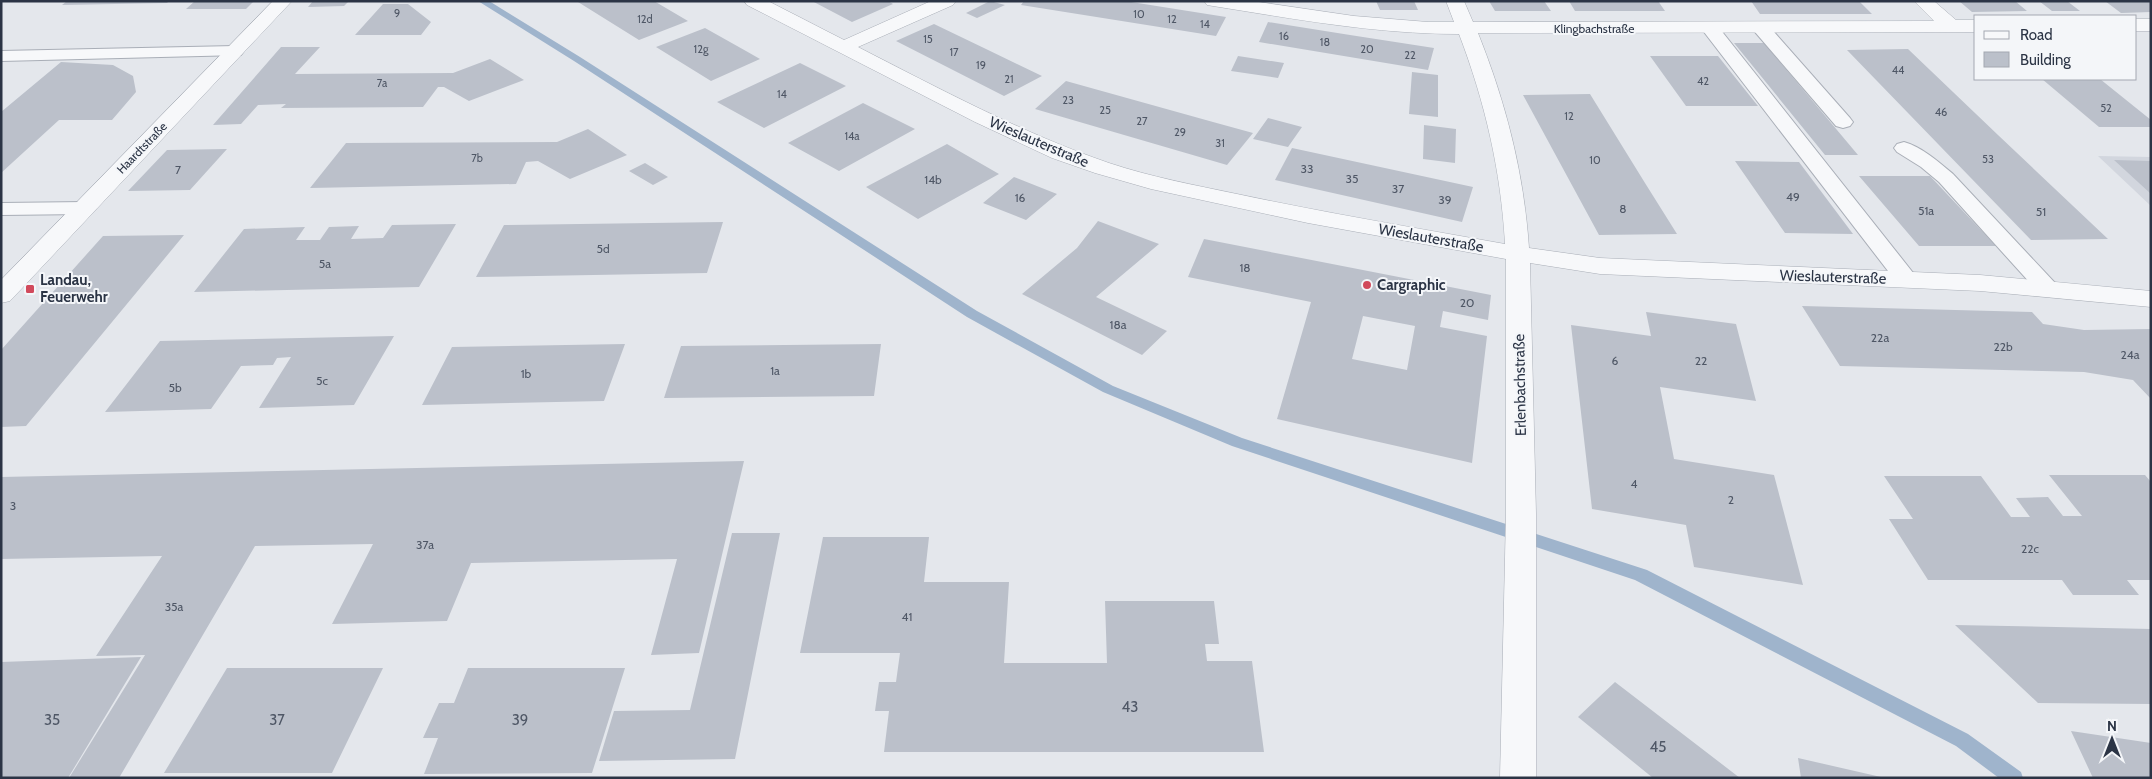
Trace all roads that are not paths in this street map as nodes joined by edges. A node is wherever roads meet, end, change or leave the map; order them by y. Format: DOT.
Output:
graph roads {
  1 [pos="283,1"];
  2 [pos="753,1"];
  3 [pos="947,1"];
  4 [pos="1213,1"];
  5 [pos="1455,1"];
  6 [pos="1923,1"];
  7 [pos="2137,25"];
  8 [pos="2151,25"];
  9 [pos="1951,26"];
  10 [pos="1974,26"];
  11 [pos="1710,28"];
  12 [pos="1761,28"];
  13 [pos="1467,29"];
  14 [pos="843,47"];
  15 [pos="235,51"];
  16 [pos="1,56"];
  17 [pos="1843,122"];
  18 [pos="1904,148"];
  19 [pos="85,208"];
  20 [pos="1,209"];
  21 [pos="1517,254"];
  22 [pos="1906,280"];
  23 [pos="2048,289"];
  24 [pos="1,295"];
  25 [pos="2151,299"];
  26 [pos="1518,778"];
  1 -- 15 [label="street, Haardtstraße"];
  2 -- 14 [label="street, Wieslauterstraße"];
  3 -- 14 [label="street"];
  4 -- 13 [label="street, Klingbachstraße"];
  5 -- 13 [label="street, Erlenbachstraße"];
  6 -- 9 [label="street"];
  7 -- 8 [label="street"];
  9 -- 10 [label="street, Klingbachstraße"];
  9 -- 12 [label="street, Klingbachstraße"];
  11 -- 12 [label="street, Klingbachstraße"];
  11 -- 13 [label="street, Klingbachstraße"];
  11 -- 22 [label="lane"];
  12 -- 17 [label="lane"];
  13 -- 21 [label="street, Erlenbachstraße"];
  14 -- 21 [label="street, Wieslauterstraße"];
  15 -- 16 [label="lane"];
  15 -- 19 [label="street, Haardtstraße"];
  18 -- 23 [label="lane"];
  19 -- 20 [label="lane"];
  19 -- 24 [label="street, Haardtstraße"];
  21 -- 22 [label="street, Wieslauterstraße"];
  21 -- 26 [label="street, Erlenbachstraße"];
  22 -- 23 [label="street, Wieslauterstraße"];
  23 -- 25 [label="street, Wieslauterstraße"];
}
